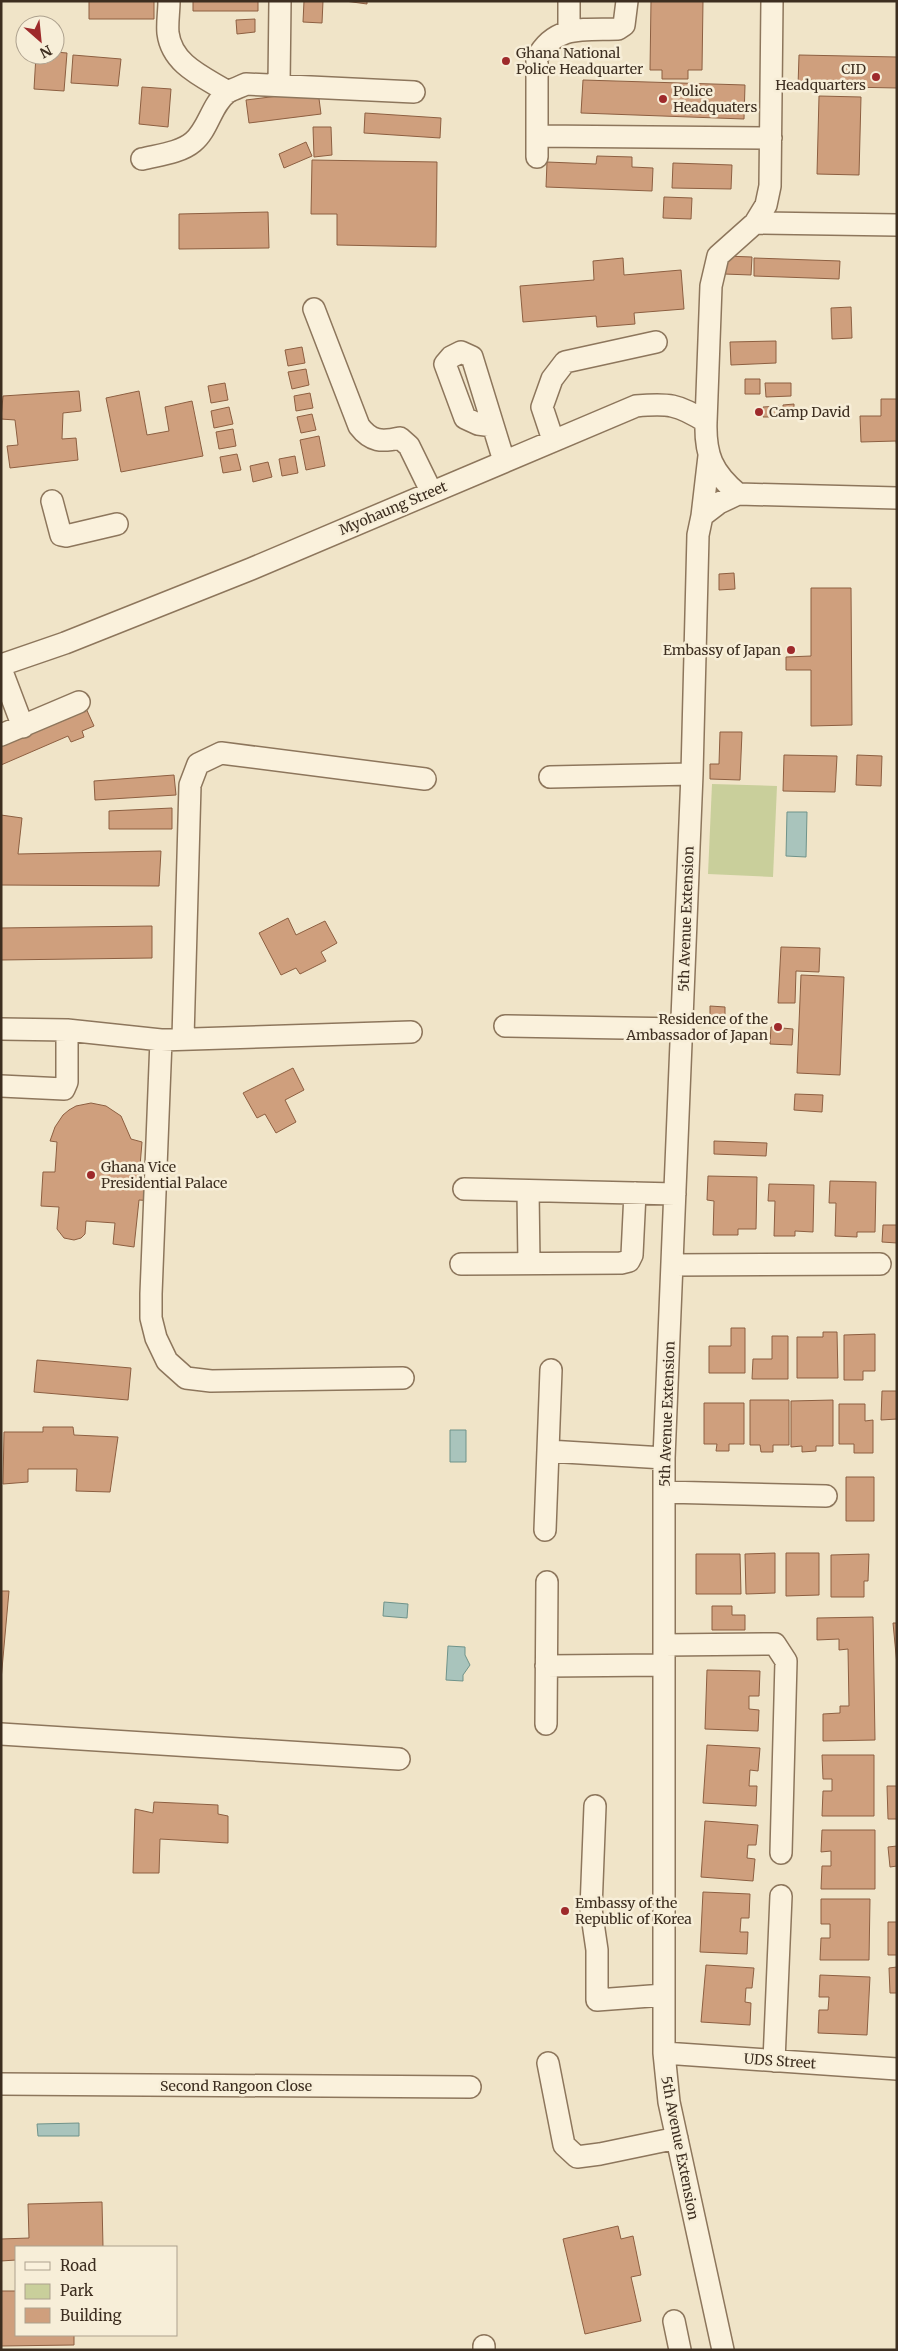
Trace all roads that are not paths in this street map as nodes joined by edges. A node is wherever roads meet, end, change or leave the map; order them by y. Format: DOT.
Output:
graph roads {
  1 [pos="169,1"];
  2 [pos="280,1"];
  3 [pos="569,1"];
  4 [pos="627,1"];
  5 [pos="772,1"];
  6 [pos="568,30"];
  7 [pos="279,84"];
  8 [pos="228,92"];
  9 [pos="414,92"];
  10 [pos="537,136"];
  11 [pos="771,138"];
  12 [pos="537,157"];
  13 [pos="142,159"];
  14 [pos="755,223"];
  15 [pos="897,225"];
  16 [pos="314,309"];
  17 [pos="656,342"];
  18 [pos="706,422"];
  19 [pos="493,426"];
  20 [pos="553,440"];
  21 [pos="709,456"];
  22 [pos="504,461"];
  23 [pos="431,491"];
  24 [pos="738,494"];
  25 [pos="897,498"];
  26 [pos="52,501"];
  27 [pos="702,516"];
  28 [pos="116,524"];
  29 [pos="1,665"];
  30 [pos="1,669"];
  31 [pos="79,702"];
  32 [pos="23,727"];
  33 [pos="1,735"];
  34 [pos="692,774"];
  35 [pos="550,777"];
  36 [pos="425,779"];
  37 [pos="505,1026"];
  38 [pos="1,1029"];
  39 [pos="682,1029"];
  40 [pos="67,1030"];
  41 [pos="411,1032"];
  42 [pos="183,1038"];
  43 [pos="161,1040"];
  44 [pos="1,1086"];
  45 [pos="464,1189"];
  46 [pos="528,1190"];
  47 [pos="635,1193"];
  48 [pos="675,1194"];
  49 [pos="529,1263"];
  50 [pos="461,1264"];
  51 [pos="880,1264"];
  52 [pos="672,1265"];
  53 [pos="551,1370"];
  54 [pos="404,1378"];
  55 [pos="548,1451"];
  56 [pos="664,1458"];
  57 [pos="664,1492"];
  58 [pos="826,1496"];
  59 [pos="544,1530"];
  60 [pos="547,1582"];
  61 [pos="664,1656"];
  62 [pos="546,1666"];
  63 [pos="546,1724"];
  64 [pos="1,1734"];
  65 [pos="399,1759"];
  66 [pos="595,1806"];
  67 [pos="781,1853"];
  68 [pos="781,1896"];
  69 [pos="664,1995"];
  70 [pos="664,2053"];
  71 [pos="774,2061"];
  72 [pos="548,2063"];
  73 [pos="897,2069"];
  74 [pos="1,2084"];
  75 [pos="470,2087"];
  76 [pos="677,2138"];
  77 [pos="674,2321"];
  78 [pos="680,2350"];
  79 [pos="723,2350"];
  1 -- 8 [label="street"];
  2 -- 7 [label="street"];
  3 -- 6 [label="street"];
  4 -- 6 [label="street"];
  5 -- 11 [label="street"];
  6 -- 10 [label="street"];
  7 -- 8 [label="street"];
  7 -- 9 [label="street"];
  8 -- 13 [label="street"];
  10 -- 11 [label="street"];
  10 -- 12 [label="street"];
  11 -- 14 [label="street"];
  14 -- 15 [label="street"];
  14 -- 18 [label="street"];
  16 -- 23 [label="street"];
  17 -- 20 [label="street"];
  18 -- 20 [label="street, Myohaung Street"];
  18 -- 21 [label="street"];
  19 -- 22 [label="street"];
  20 -- 22 [label="street, Myohaung Street"];
  21 -- 24 [label="street"];
  21 -- 27 [label="street, 5th Avenue Extension"];
  22 -- 23 [label="street, Myohaung Street"];
  23 -- 29 [label="street, Myohaung Street"];
  24 -- 25 [label="street"];
  24 -- 27 [label="street"];
  26 -- 28 [label="street"];
  27 -- 34 [label="street, 5th Avenue Extension"];
  30 -- 32 [label="street"];
  31 -- 32 [label="street"];
  32 -- 33 [label="street"];
  34 -- 35 [label="street"];
  34 -- 39 [label="street, 5th Avenue Extension"];
  36 -- 42 [label="street"];
  37 -- 39 [label="street"];
  38 -- 40 [label="street"];
  39 -- 48 [label="street, 5th Avenue Extension"];
  40 -- 43 [label="street"];
  40 -- 44 [label="street"];
  41 -- 42 [label="street"];
  42 -- 43 [label="street"];
  43 -- 54 [label="street"];
  45 -- 46 [label="street"];
  46 -- 47 [label="street"];
  46 -- 49 [label="street"];
  47 -- 48 [label="street"];
  47 -- 49 [label="street"];
  48 -- 52 [label="street, 5th Avenue Extension"];
  49 -- 50 [label="street"];
  51 -- 52 [label="street"];
  52 -- 56 [label="street, 5th Avenue Extension"];
  53 -- 55 [label="street"];
  55 -- 56 [label="street"];
  55 -- 59 [label="street"];
  56 -- 57 [label="street, 5th Avenue Extension"];
  57 -- 58 [label="street"];
  57 -- 61 [label="street, 5th Avenue Extension"];
  60 -- 62 [label="street"];
  61 -- 62 [label="street"];
  61 -- 67 [label="street"];
  61 -- 69 [label="street, 5th Avenue Extension"];
  62 -- 63 [label="street"];
  64 -- 65 [label="street"];
  66 -- 69 [label="street"];
  68 -- 71 [label="street"];
  69 -- 70 [label="street, 5th Avenue Extension"];
  70 -- 71 [label="street, UDS Street"];
  70 -- 76 [label="street, 5th Avenue Extension"];
  71 -- 73 [label="street, UDS Street"];
  72 -- 76 [label="street"];
  74 -- 75 [label="street, Second Rangoon Close"];
  76 -- 79 [label="street, 5th Avenue Extension"];
  77 -- 78 [label="street"];
}
